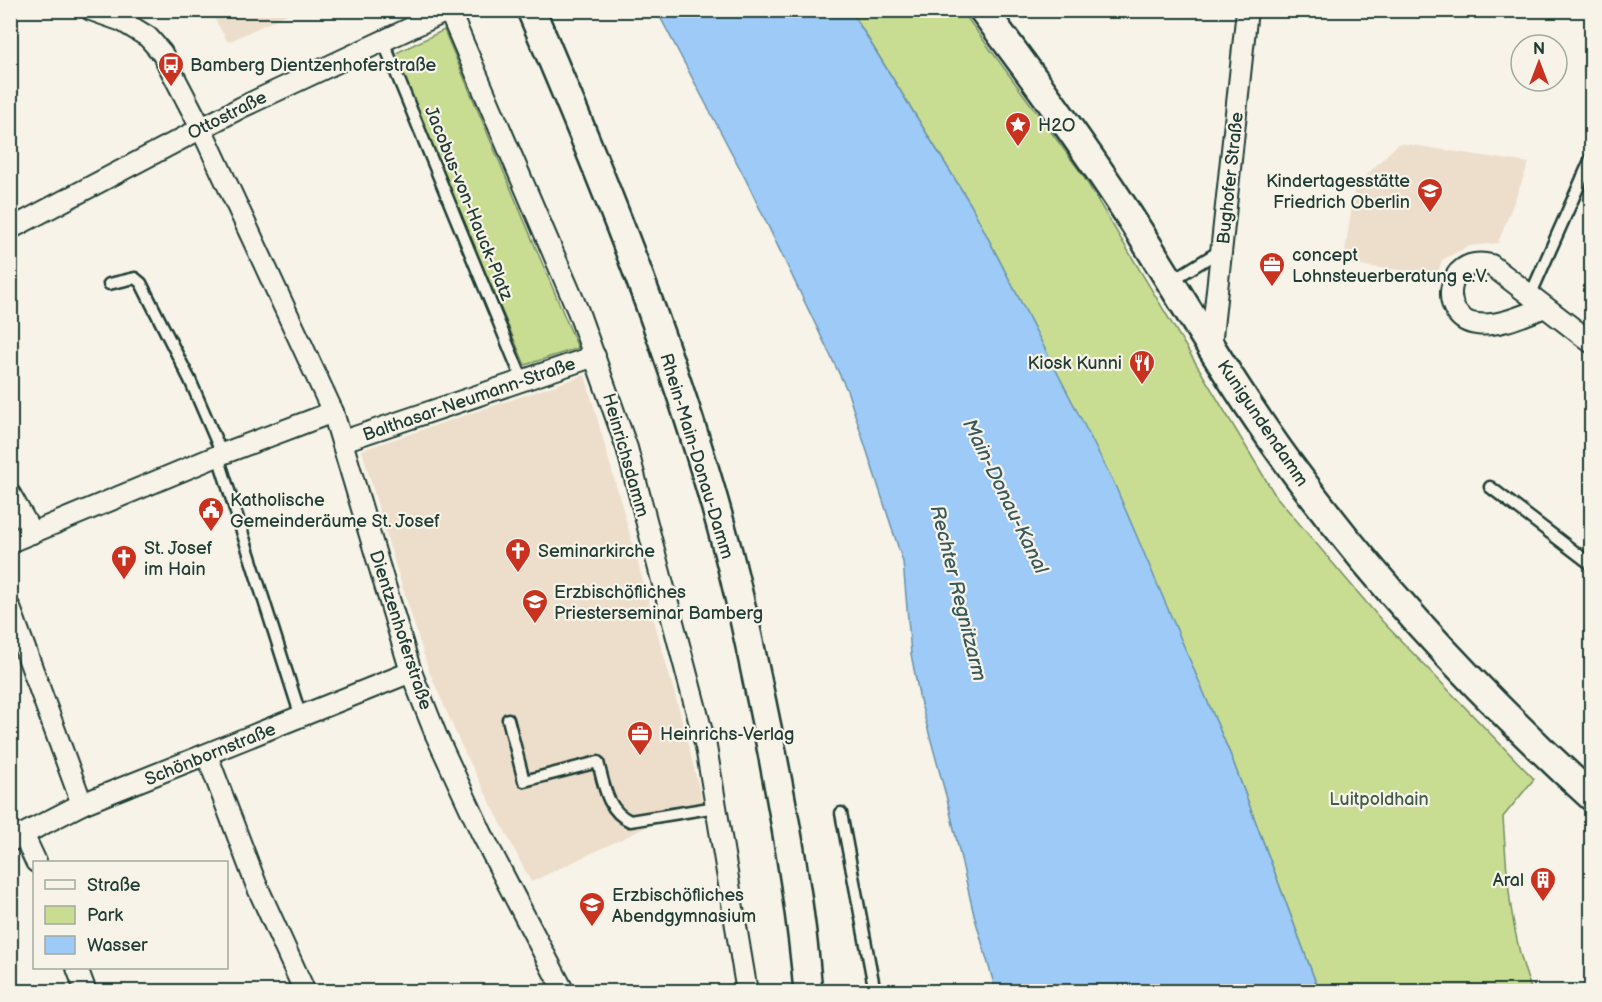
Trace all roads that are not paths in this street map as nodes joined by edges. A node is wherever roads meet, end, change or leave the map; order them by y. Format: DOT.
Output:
graph roads {
  1 [pos="91,10"];
  2 [pos="449,10"];
  3 [pos="531,10"];
  4 [pos="984,10"];
  5 [pos="1247,10"];
  6 [pos="383,41"];
  7 [pos="201,128"];
  8 [pos="1592,156"];
  9 [pos="10,229"];
  10 [pos="1223,248"];
  11 [pos="1170,281"];
  12 [pos="109,284"];
  13 [pos="1538,302"];
  14 [pos="1592,343"];
  15 [pos="1211,345"];
  16 [pos="595,356"];
  17 [pos="522,379"];
  18 [pos="333,412"];
  19 [pos="343,441"];
  20 [pos="220,455"];
  21 [pos="1490,487"];
  22 [pos="10,494"];
  23 [pos="32,532"];
  24 [pos="10,542"];
  25 [pos="1592,565"];
  26 [pos="10,608"];
  27 [pos="411,672"];
  28 [pos="301,717"];
  29 [pos="508,719"];
  30 [pos="207,755"];
  31 [pos="1592,797"];
  32 [pos="82,804"];
  33 [pos="716,807"];
  34 [pos="841,813"];
  35 [pos="17,837"];
  36 [pos="35,861"];
  37 [pos="77,969"];
  38 [pos="86,992"];
  39 [pos="304,992"];
  40 [pos="564,992"];
  41 [pos="747,992"];
  42 [pos="808,992"];
  43 [pos="875,992"];
  1 -- 7 [label="street, Dientzenhoferstraße"];
  2 -- 6 [label="street, Ottostraße"];
  2 -- 16 [label="street, Heinrichsdamm"];
  3 -- 42 [label="street, Rhein-Main-Donau-Damm"];
  4 -- 11 [label="street, Kunigundendamm"];
  5 -- 10 [label="street, Bughofer Straße"];
  6 -- 7 [label="street, Ottostraße"];
  6 -- 17 [label="lane, Jacobus-von-Hauck-Platz"];
  7 -- 9 [label="street, Ottostraße"];
  7 -- 18 [label="street, Dientzenhoferstraße"];
  8 -- 13 [label="lane"];
  10 -- 11 [label="lane"];
  10 -- 15 [label="street, Bughofer Straße"];
  11 -- 15 [label="street, Kunigundendamm"];
  12 -- 20 [label="lane"];
  13 -- 14 [label="street"];
  15 -- 31 [label="street, Kunigundendamm"];
  16 -- 17 [label="street, Balthasar-Neumann-Straße"];
  16 -- 33 [label="street, Heinrichsdamm"];
  17 -- 19 [label="street, Balthasar-Neumann-Straße"];
  18 -- 19 [label="street, Dientzenhoferstraße"];
  18 -- 20 [label="street"];
  19 -- 27 [label="street, Dientzenhoferstraße"];
  20 -- 23 [label="street"];
  20 -- 28 [label="lane"];
  21 -- 25 [label="lane"];
  22 -- 23 [label="street"];
  23 -- 24 [label="street"];
  26 -- 32 [label="street"];
  27 -- 28 [label="street, Schönbornstraße"];
  27 -- 40 [label="street, Dientzenhoferstraße"];
  28 -- 30 [label="street, Schönbornstraße"];
  29 -- 33 [label="lane"];
  30 -- 32 [label="street, Schönbornstraße"];
  30 -- 39 [label="street"];
  32 -- 35 [label="street, Schönbornstraße"];
  33 -- 41 [label="street, Heinrichsdamm"];
  34 -- 43 [label="lane"];
  35 -- 36 [label="street"];
  37 -- 38 [label="street"];
}
